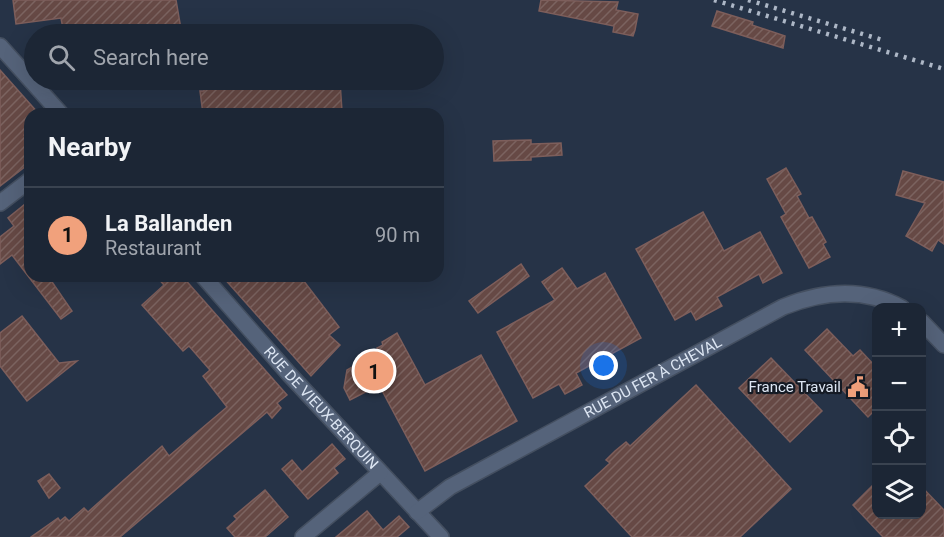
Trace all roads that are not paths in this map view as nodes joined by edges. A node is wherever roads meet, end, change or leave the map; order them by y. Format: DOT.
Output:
graph roads {
  1 [pos="0,46"];
  2 [pos="24,73"];
  3 [pos="39,90"];
  4 [pos="56,108"];
  5 [pos="24,185"];
  6 [pos="0,203"];
  7 [pos="208,282"];
  8 [pos="892,303"];
  9 [pos="926,327"];
  10 [pos="944,345"];
  11 [pos="380,473"];
  12 [pos="417,512"];
  13 [pos="303,537"];
  14 [pos="441,537"];
  1 -- 2 [label="street"];
  3 -- 4 [label="street"];
  5 -- 6 [label="street"];
  7 -- 11 [label="street, RUE DE VIEUX-BERQUIN"];
  8 -- 12 [label="street, RUE DU FER À CHEVAL"];
  9 -- 10 [label="street"];
  11 -- 12 [label="street, RUE DE VIEUX-BERQUIN"];
  11 -- 13 [label="street"];
  12 -- 14 [label="street, RUE DE VIEUX-BERQUIN"];
}
